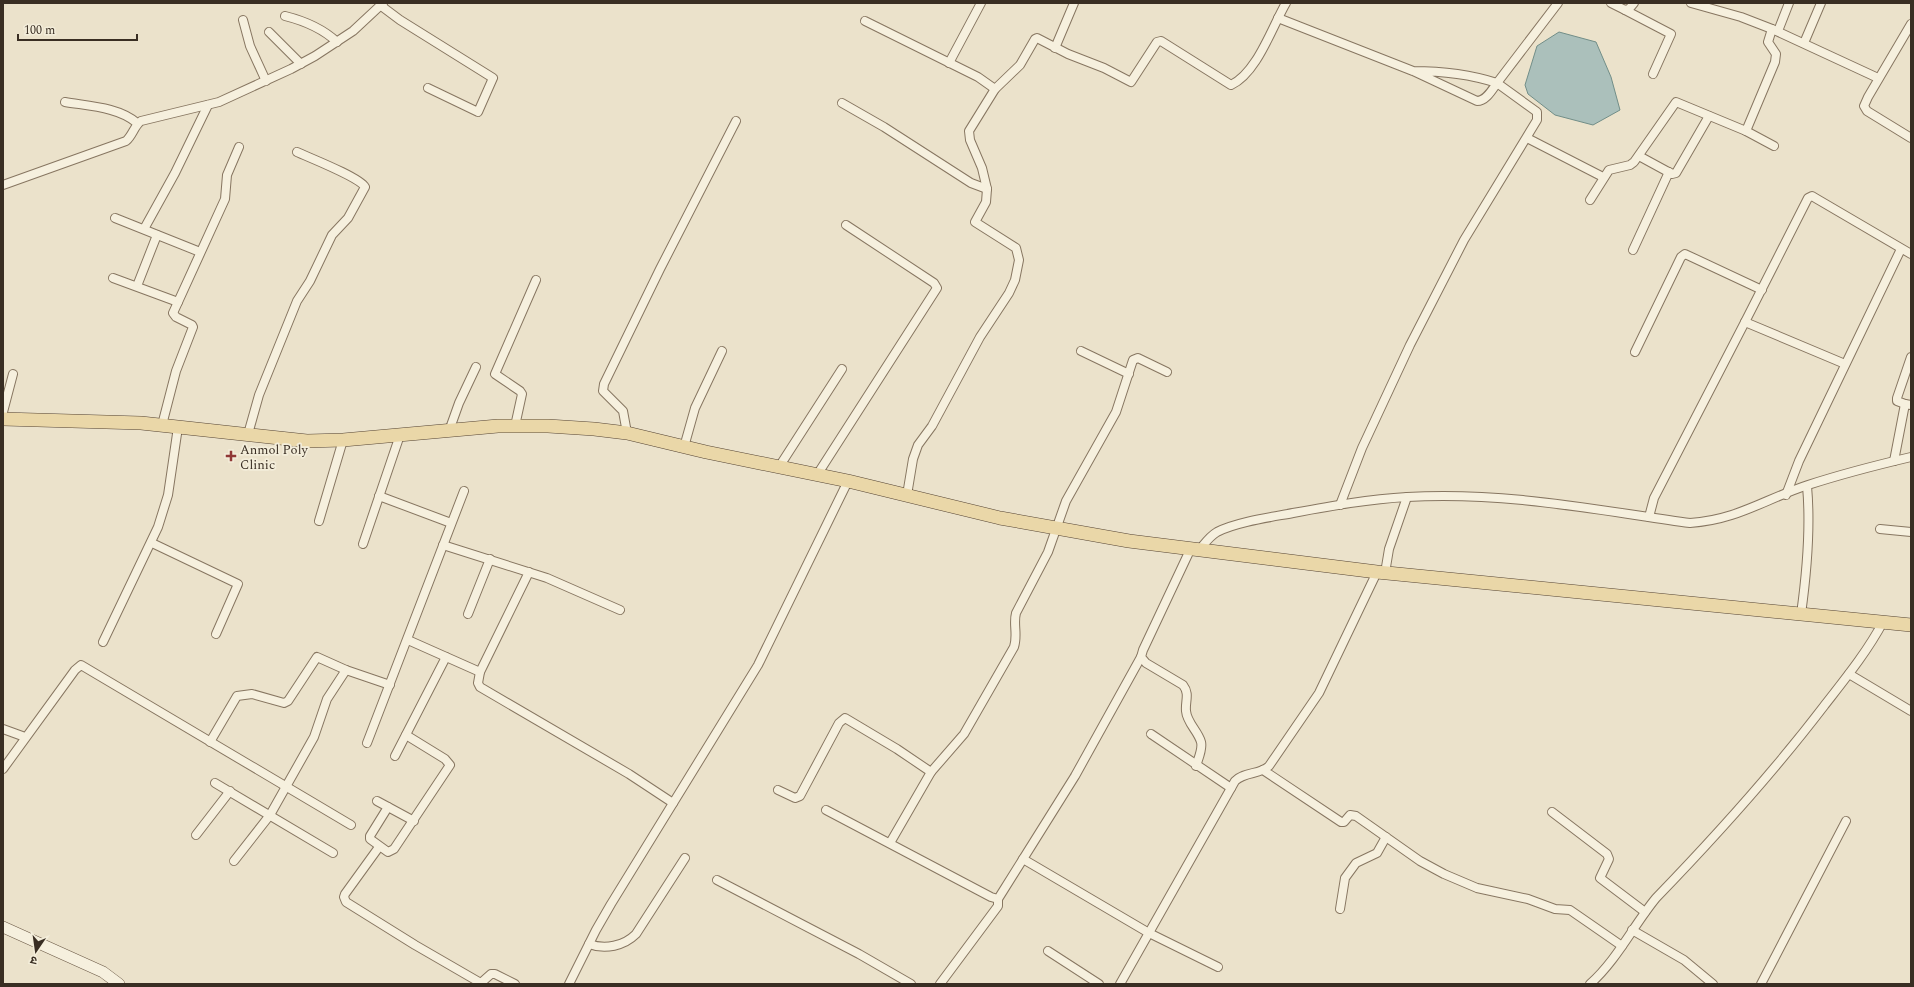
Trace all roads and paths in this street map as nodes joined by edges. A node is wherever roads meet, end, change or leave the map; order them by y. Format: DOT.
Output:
graph roads {
  1 [pos="981,3"];
  2 [pos="1074,3"];
  3 [pos="1286,3"];
  4 [pos="1558,3"];
  5 [pos="1611,3"];
  6 [pos="1634,3"];
  7 [pos="1691,3"];
  8 [pos="1789,3"];
  9 [pos="1822,3"];
  10 [pos="382,4"];
  11 [pos="1714,6"];
  12 [pos="1625,10"];
  13 [pos="285,16"];
  14 [pos="1278,18"];
  15 [pos="243,20"];
  16 [pos="865,21"];
  17 [pos="1911,24"];
  18 [pos="1775,30"];
  19 [pos="269,32"];
  20 [pos="337,42"];
  21 [pos="1804,42"];
  22 [pos="1055,48"];
  23 [pos="949,63"];
  24 [pos="301,64"];
  25 [pos="1413,71"];
  26 [pos="1653,74"];
  27 [pos="1878,78"];
  28 [pos="266,81"];
  29 [pos="1497,83"];
  30 [pos="428,88"];
  31 [pos="995,89"];
  32 [pos="65,102"];
  33 [pos="842,103"];
  34 [pos="208,105"];
  35 [pos="1709,116"];
  36 [pos="736,121"];
  37 [pos="137,123"];
  38 [pos="1746,130"];
  39 [pos="1527,138"];
  40 [pos="1911,138"];
  41 [pos="238,146"];
  42 [pos="1774,146"];
  43 [pos="297,152"];
  44 [pos="1639,156"];
  45 [pos="1669,172"];
  46 [pos="1603,176"];
  47 [pos="3,185"];
  48 [pos="987,189"];
  49 [pos="1590,200"];
  50 [pos="115,218"];
  51 [pos="846,225"];
  52 [pos="144,229"];
  53 [pos="157,235"];
  54 [pos="1901,249"];
  55 [pos="1633,250"];
  56 [pos="200,252"];
  57 [pos="1911,254"];
  58 [pos="113,278"];
  59 [pos="536,280"];
  60 [pos="136,286"];
  61 [pos="1762,290"];
  62 [pos="178,302"];
  63 [pos="1745,322"];
  64 [pos="722,351"];
  65 [pos="1082,351"];
  66 [pos="1635,352"];
  67 [pos="1911,357"];
  68 [pos="1845,364"];
  69 [pos="476,367"];
  70 [pos="842,369"];
  71 [pos="1167,372"];
  72 [pos="13,374"];
  73 [pos="1129,374"];
  74 [pos="1908,404"];
  75 [pos="3,412"];
  76 [pos="3,418"];
  77 [pos="162,425"];
  78 [pos="515,426"];
  79 [pos="178,427"];
  80 [pos="449,431"];
  81 [pos="627,433"];
  82 [pos="248,434"];
  83 [pos="400,435"];
  84 [pos="343,440"];
  85 [pos="684,446"];
  86 [pos="1911,457"];
  87 [pos="1894,461"];
  88 [pos="779,467"];
  89 [pos="817,474"];
  90 [pos="848,481"];
  91 [pos="1807,486"];
  92 [pos="464,491"];
  93 [pos="1786,494"];
  94 [pos="907,495"];
  95 [pos="379,496"];
  96 [pos="1407,497"];
  97 [pos="1340,505"];
  98 [pos="1649,517"];
  99 [pos="319,521"];
  100 [pos="451,523"];
  101 [pos="1056,528"];
  102 [pos="1880,529"];
  103 [pos="1911,532"];
  104 [pos="152,543"];
  105 [pos="363,544"];
  106 [pos="443,545"];
  107 [pos="1195,548"];
  108 [pos="490,559"];
  109 [pos="529,572"];
  110 [pos="1381,573"];
  111 [pos="620,610"];
  112 [pos="468,614"];
  113 [pos="1801,614"];
  114 [pos="1883,622"];
  115 [pos="1911,625"];
  116 [pos="216,634"];
  117 [pos="408,640"];
  118 [pos="103,642"];
  119 [pos="446,657"];
  120 [pos="1141,657"];
  121 [pos="346,670"];
  122 [pos="480,672"];
  123 [pos="1849,674"];
  124 [pos="390,685"];
  125 [pos="1911,711"];
  126 [pos="3,729"];
  127 [pos="1151,734"];
  128 [pos="406,735"];
  129 [pos="25,737"];
  130 [pos="210,742"];
  131 [pos="367,743"];
  132 [pos="395,756"];
  133 [pos="1196,766"];
  134 [pos="3,770"];
  135 [pos="1262,770"];
  136 [pos="931,772"];
  137 [pos="216,782"];
  138 [pos="286,788"];
  139 [pos="1230,788"];
  140 [pos="778,790"];
  141 [pos="230,791"];
  142 [pos="377,801"];
  143 [pos="673,803"];
  144 [pos="388,807"];
  145 [pos="826,810"];
  146 [pos="1552,812"];
  147 [pos="270,815"];
  148 [pos="414,821"];
  149 [pos="1846,821"];
  150 [pos="350,825"];
  151 [pos="196,835"];
  152 [pos="1386,837"];
  153 [pos="890,843"];
  154 [pos="379,847"];
  155 [pos="333,853"];
  156 [pos="685,858"];
  157 [pos="1023,860"];
  158 [pos="234,861"];
  159 [pos="717,880"];
  160 [pos="998,899"];
  161 [pos="1340,909"];
  162 [pos="1645,912"];
  163 [pos="3,927"];
  164 [pos="1632,930"];
  165 [pos="1149,933"];
  166 [pos="589,944"];
  167 [pos="1622,946"];
  168 [pos="1048,951"];
  169 [pos="1218,967"];
  170 [pos="119,984"];
  171 [pos="515,984"];
  172 [pos="569,984"];
  173 [pos="911,984"];
  174 [pos="940,984"];
  175 [pos="1099,984"];
  176 [pos="1120,984"];
  177 [pos="1590,984"];
  178 [pos="1714,984"];
  179 [pos="1761,984"];
  1 -- 23 [label="street"];
  2 -- 22 [label="street"];
  3 -- 14 [label="street"];
  4 -- 29 [label="street"];
  5 -- 12 [label="street"];
  6 -- 12 [label="street"];
  7 -- 11 [label="street"];
  8 -- 18 [label="street"];
  9 -- 21 [label="street"];
  10 -- 20 [label="street"];
  10 -- 30 [label="street"];
  11 -- 18 [label="street"];
  12 -- 26 [label="street"];
  13 -- 20 [label="street"];
  14 -- 22 [label="street"];
  14 -- 25 [label="street"];
  15 -- 28 [label="street"];
  16 -- 23 [label="street"];
  17 -- 27 [label="street"];
  18 -- 21 [label="street"];
  18 -- 38 [label="street"];
  19 -- 24 [label="street"];
  20 -- 24 [label="street"];
  21 -- 27 [label="street"];
  22 -- 31 [label="street"];
  23 -- 31 [label="street"];
  24 -- 28 [label="street"];
  25 -- 29 [label="street"];
  25 -- 29 [label="street"];
  27 -- 40 [label="street"];
  28 -- 34 [label="street"];
  29 -- 39 [label="street"];
  31 -- 48 [label="street"];
  32 -- 37 [label="street"];
  33 -- 48 [label="street"];
  34 -- 37 [label="street"];
  34 -- 52 [label="street"];
  35 -- 38 [label="street"];
  35 -- 44 [label="street"];
  35 -- 45 [label="street"];
  36 -- 81 [label="street"];
  37 -- 47 [label="street"];
  38 -- 42 [label="street"];
  39 -- 46 [label="street"];
  39 -- 97 [label="street"];
  41 -- 56 [label="street"];
  43 -- 82 [label="street"];
  44 -- 45 [label="street"];
  44 -- 46 [label="street"];
  45 -- 55 [label="street"];
  46 -- 49 [label="street"];
  48 -- 94 [label="street"];
  50 -- 52 [label="street"];
  51 -- 89 [label="street"];
  52 -- 53 [label="street"];
  53 -- 56 [label="street"];
  53 -- 60 [label="street"];
  54 -- 57 [label="street"];
  54 -- 61 [label="street"];
  54 -- 68 [label="street"];
  56 -- 62 [label="street"];
  58 -- 60 [label="street"];
  59 -- 78 [label="street"];
  60 -- 62 [label="street"];
  61 -- 63 [label="street"];
  61 -- 66 [label="street"];
  62 -- 77 [label="street"];
  63 -- 68 [label="street"];
  63 -- 98 [label="street"];
  64 -- 85 [label="street"];
  65 -- 73 [label="street"];
  67 -- 74 [label="street"];
  68 -- 93 [label="street"];
  69 -- 80 [label="street"];
  70 -- 88 [label="street"];
  71 -- 73 [label="street"];
  72 -- 75 [label="street"];
  73 -- 101 [label="street"];
  74 -- 87 [label="street"];
  76 -- 77 [label="main road"];
  77 -- 79 [label="main road"];
  78 -- 80 [label="main road"];
  78 -- 81 [label="main road"];
  79 -- 82 [label="main road"];
  79 -- 104 [label="street"];
  80 -- 83 [label="main road"];
  81 -- 85 [label="main road"];
  82 -- 84 [label="main road"];
  83 -- 84 [label="main road"];
  83 -- 95 [label="street"];
  84 -- 99 [label="street"];
  85 -- 88 [label="main road"];
  86 -- 87 [label="street"];
  87 -- 91 [label="street"];
  88 -- 89 [label="main road"];
  89 -- 90 [label="main road"];
  90 -- 94 [label="main road"];
  90 -- 143 [label="street"];
  91 -- 93 [label="street"];
  91 -- 113 [label="street"];
  92 -- 100 [label="street"];
  93 -- 98 [label="street"];
  94 -- 101 [label="main road"];
  95 -- 100 [label="street"];
  95 -- 105 [label="street"];
  96 -- 97 [label="street"];
  96 -- 98 [label="street"];
  96 -- 110 [label="street"];
  97 -- 107 [label="street"];
  100 -- 106 [label="street"];
  101 -- 107 [label="main road"];
  101 -- 136 [label="street"];
  102 -- 103 [label="street"];
  104 -- 116 [label="street"];
  104 -- 118 [label="street"];
  106 -- 108 [label="street"];
  106 -- 117 [label="street"];
  107 -- 110 [label="main road"];
  107 -- 120 [label="street"];
  108 -- 109 [label="street"];
  108 -- 112 [label="street"];
  109 -- 111 [label="street"];
  109 -- 122 [label="street"];
  110 -- 113 [label="main road"];
  110 -- 135 [label="street"];
  113 -- 114 [label="main road"];
  114 -- 115 [label="main road"];
  114 -- 123 [label="street"];
  117 -- 119 [label="street"];
  117 -- 124 [label="street"];
  119 -- 122 [label="street"];
  119 -- 128 [label="street"];
  120 -- 133 [label="street"];
  120 -- 157 [label="street"];
  121 -- 124 [label="street"];
  121 -- 130 [label="street"];
  121 -- 138 [label="street"];
  122 -- 143 [label="street"];
  123 -- 125 [label="street"];
  123 -- 162 [label="street"];
  124 -- 131 [label="street"];
  126 -- 129 [label="street"];
  127 -- 133 [label="street"];
  128 -- 132 [label="street"];
  128 -- 148 [label="street"];
  129 -- 130 [label="street"];
  129 -- 134 [label="street"];
  130 -- 138 [label="street"];
  133 -- 139 [label="street"];
  135 -- 139 [label="street"];
  135 -- 152 [label="street"];
  136 -- 140 [label="street"];
  136 -- 153 [label="street"];
  137 -- 141 [label="street"];
  138 -- 147 [label="street"];
  138 -- 150 [label="street"];
  139 -- 165 [label="street"];
  141 -- 147 [label="street"];
  141 -- 151 [label="street"];
  142 -- 144 [label="street"];
  143 -- 166 [label="street"];
  144 -- 148 [label="street"];
  144 -- 154 [label="street"];
  145 -- 153 [label="street"];
  146 -- 162 [label="street"];
  147 -- 155 [label="street"];
  147 -- 158 [label="street"];
  148 -- 154 [label="street"];
  149 -- 179 [label="street"];
  152 -- 161 [label="street"];
  152 -- 167 [label="street"];
  153 -- 160 [label="street"];
  154 -- 171 [label="street"];
  156 -- 166 [label="street"];
  157 -- 160 [label="street"];
  157 -- 165 [label="street"];
  159 -- 173 [label="street"];
  160 -- 174 [label="street"];
  162 -- 164 [label="street"];
  163 -- 170 [label="street"];
  164 -- 167 [label="street"];
  164 -- 178 [label="street"];
  165 -- 169 [label="street"];
  165 -- 176 [label="street"];
  166 -- 172 [label="street"];
  167 -- 177 [label="street"];
  168 -- 175 [label="street"];
}
